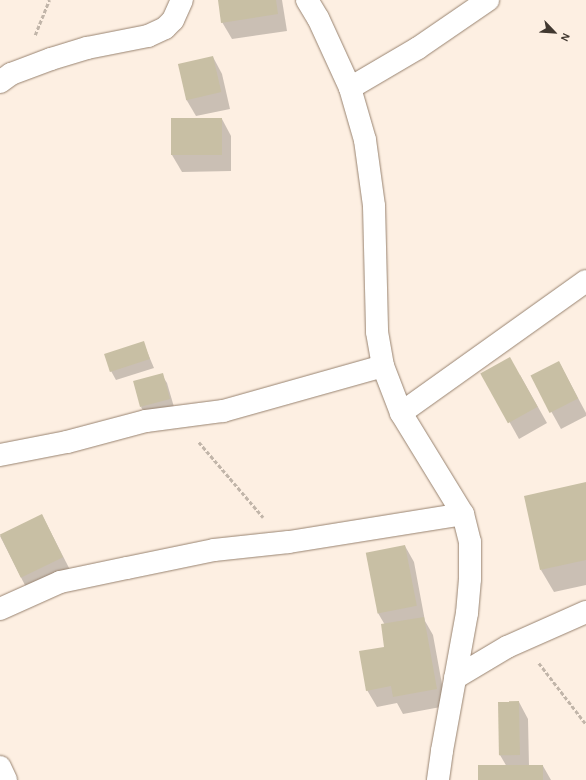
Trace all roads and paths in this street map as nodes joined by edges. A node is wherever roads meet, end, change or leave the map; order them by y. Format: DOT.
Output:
graph roads {
  1 [pos="182,0"];
  2 [pos="307,0"];
  3 [pos="488,0"];
  4 [pos="0,82"];
  5 [pos="350,88"];
  6 [pos="586,281"];
  7 [pos="383,366"];
  8 [pos="401,413"];
  9 [pos="181,418"];
  10 [pos="0,455"];
  11 [pos="463,514"];
  12 [pos="289,542"];
  13 [pos="0,609"];
  14 [pos="584,614"];
  15 [pos="523,640"];
  16 [pos="455,678"];
  17 [pos="586,724"];
  18 [pos="0,767"];
  19 [pos="6,780"];
  20 [pos="438,780"];
  1 -- 4 [label="street"];
  2 -- 5 [label="street"];
  3 -- 5 [label="street"];
  5 -- 7 [label="street"];
  6 -- 8 [label="street"];
  7 -- 8 [label="street"];
  7 -- 9 [label="street"];
  8 -- 11 [label="street"];
  9 -- 10 [label="street"];
  9 -- 12 [label="path"];
  11 -- 12 [label="street"];
  11 -- 16 [label="street"];
  12 -- 13 [label="street"];
  14 -- 15 [label="street"];
  15 -- 16 [label="street"];
  15 -- 17 [label="path"];
  16 -- 20 [label="street"];
  18 -- 19 [label="street"];
}
